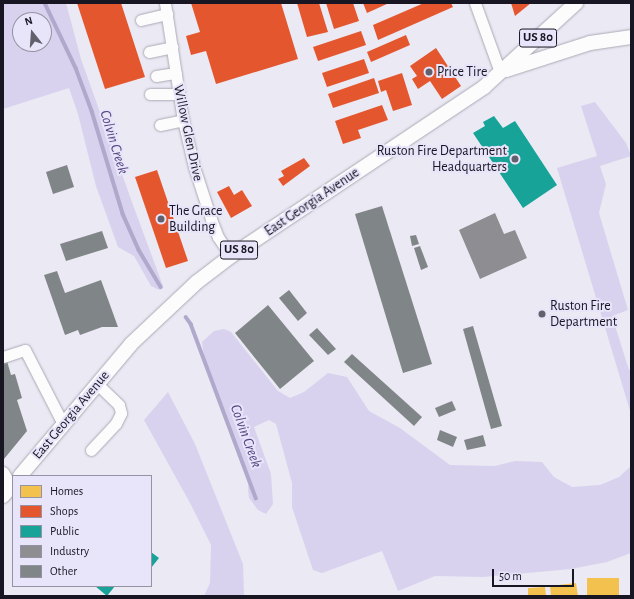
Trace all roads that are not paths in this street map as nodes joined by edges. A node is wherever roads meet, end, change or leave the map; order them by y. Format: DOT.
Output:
graph roads {
  1 [pos="475,3"];
  2 [pos="576,3"];
  3 [pos="166,8"];
  4 [pos="141,20"];
  5 [pos="631,37"];
  6 [pos="172,47"];
  7 [pos="150,52"];
  8 [pos="500,72"];
  9 [pos="176,73"];
  10 [pos="156,76"];
  11 [pos="150,94"];
  12 [pos="179,94"];
  13 [pos="183,120"];
  14 [pos="160,125"];
  15 [pos="231,256"];
  16 [pos="3,357"];
  17 [pos="97,384"];
  18 [pos="63,424"];
  19 [pos="91,450"];
  20 [pos="3,472"];
  21 [pos="20,475"];
  22 [pos="12,485"];
  1 -- 8 [label="street"];
  2 -- 8 [label="main road, East Georgia Avenue / US 80"];
  3 -- 4 [label="street"];
  3 -- 6 [label="street, Willow Glen Drive"];
  5 -- 8 [label="main road"];
  6 -- 7 [label="street"];
  6 -- 9 [label="street, Willow Glen Drive"];
  8 -- 15 [label="main road, East Georgia Avenue / US 80"];
  9 -- 10 [label="street"];
  9 -- 12 [label="street, Willow Glen Drive"];
  11 -- 12 [label="street"];
  12 -- 13 [label="street, Willow Glen Drive"];
  13 -- 14 [label="street"];
  13 -- 15 [label="street, Willow Glen Drive"];
  15 -- 17 [label="main road, East Georgia Avenue / US 80"];
  16 -- 18 [label="street"];
  17 -- 18 [label="main road, East Georgia Avenue / US 80"];
  17 -- 19 [label="street"];
  18 -- 21 [label="main road, East Georgia Avenue / US 80"];
  20 -- 22 [label="street"];
}
